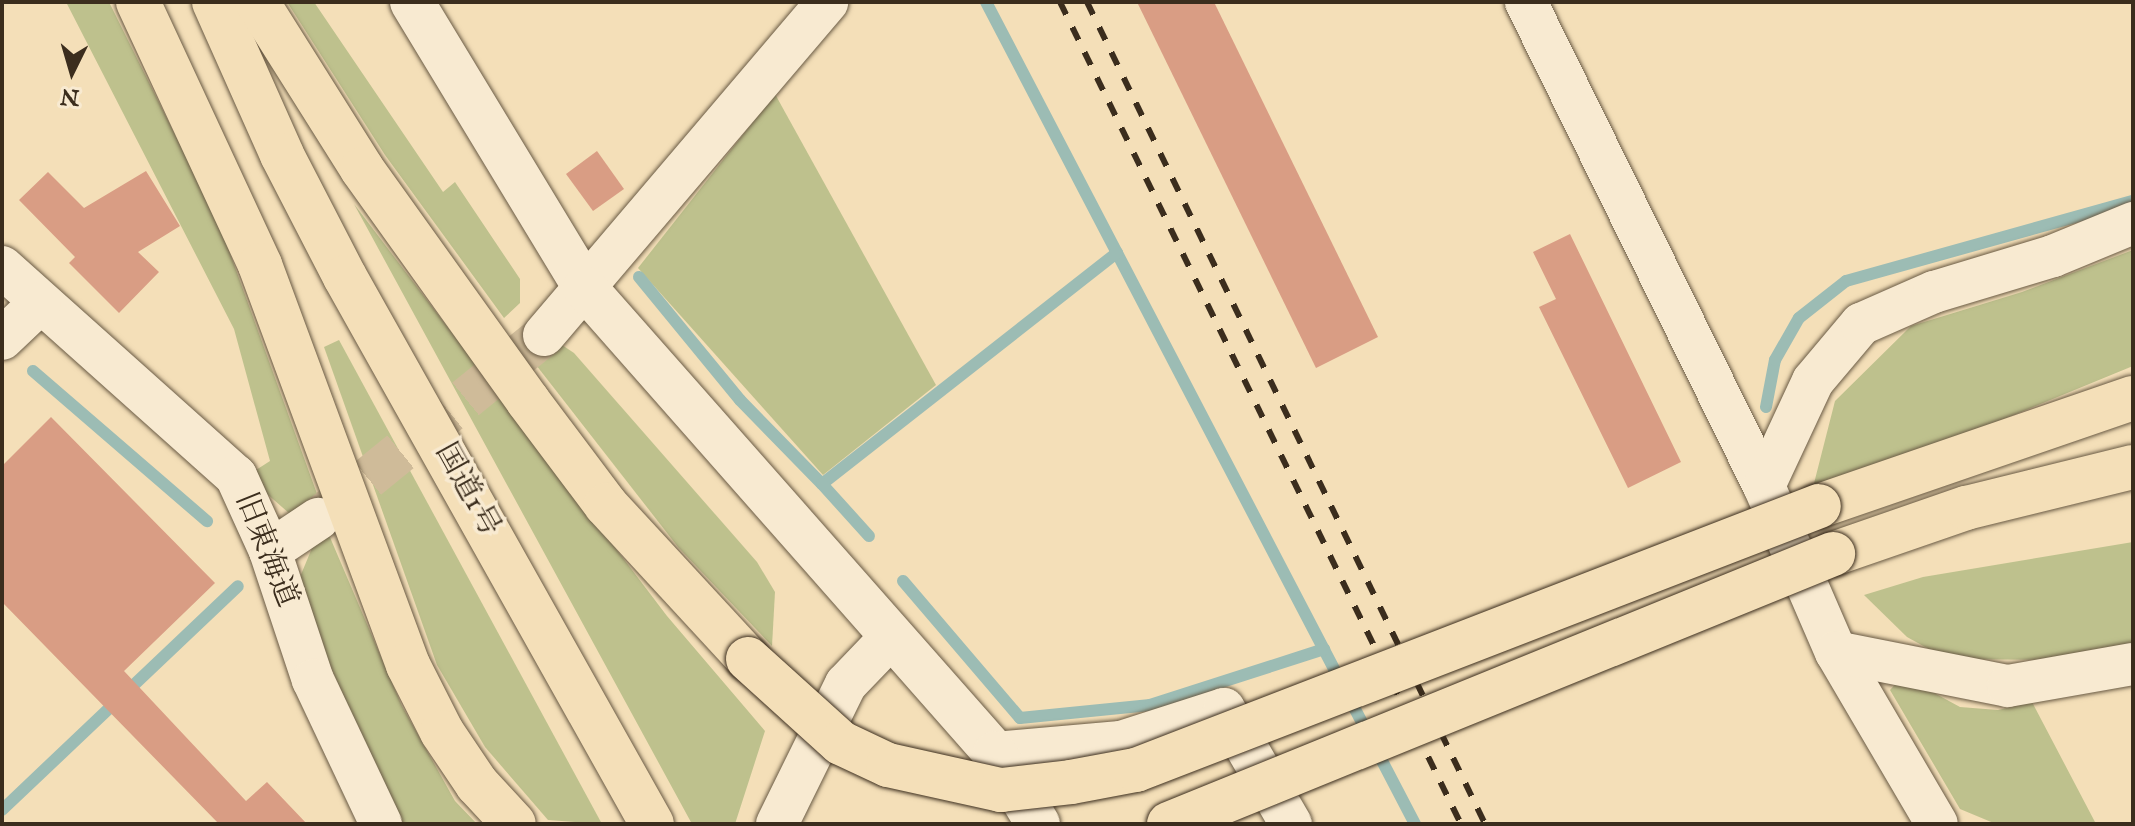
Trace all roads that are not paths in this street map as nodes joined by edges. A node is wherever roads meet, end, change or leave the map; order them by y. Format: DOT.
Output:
graph roads {
  1 [pos="138,2"];
  2 [pos="184,2"];
  3 [pos="214,2"];
  4 [pos="257,2"];
  5 [pos="412,2"];
  6 [pos="827,2"];
  7 [pos="1526,2"];
  8 [pos="282,155"];
  9 [pos="2133,223"];
  10 [pos="2,267"];
  11 [pos="585,288"];
  12 [pos="40,303"];
  13 [pos="544,335"];
  14 [pos="2,339"];
  15 [pos="2133,398"];
  16 [pos="2133,467"];
  17 [pos="1764,486"];
  18 [pos="2133,487"];
  19 [pos="318,519"];
  20 [pos="1907,526"];
  21 [pos="270,551"];
  22 [pos="892,636"];
  23 [pos="1836,652"];
  24 [pos="2133,664"];
  25 [pos="995,753"];
  26 [pos="381,824"];
  27 [pos="514,824"];
  28 [pos="652,824"];
  29 [pos="777,824"];
  30 [pos="1038,824"];
  31 [pos="1169,824"];
  32 [pos="1291,824"];
  33 [pos="1937,824"];
  1 -- 27 [label="highway"];
  2 -- 8 [label="highway, 国道1号"];
  3 -- 8 [label="highway, 国道1号"];
  4 -- 15 [label="highway, bridge"];
  5 -- 11 [label="street"];
  6 -- 11 [label="street"];
  7 -- 17 [label="street"];
  8 -- 28 [label="highway, 国道1号"];
  9 -- 17 [label="street"];
  10 -- 12 [label="street, 旧東海道"];
  11 -- 13 [label="street"];
  11 -- 22 [label="street"];
  12 -- 14 [label="street"];
  12 -- 21 [label="street, 旧東海道"];
  16 -- 20 [label="highway"];
  17 -- 23 [label="street"];
  18 -- 20 [label="highway"];
  19 -- 21 [label="street"];
  20 -- 31 [label="highway, bridge"];
  21 -- 26 [label="street, 旧東海道"];
  22 -- 25 [label="street"];
  22 -- 29 [label="street"];
  23 -- 24 [label="street"];
  23 -- 33 [label="street"];
  25 -- 30 [label="street"];
  25 -- 32 [label="street"];
}
